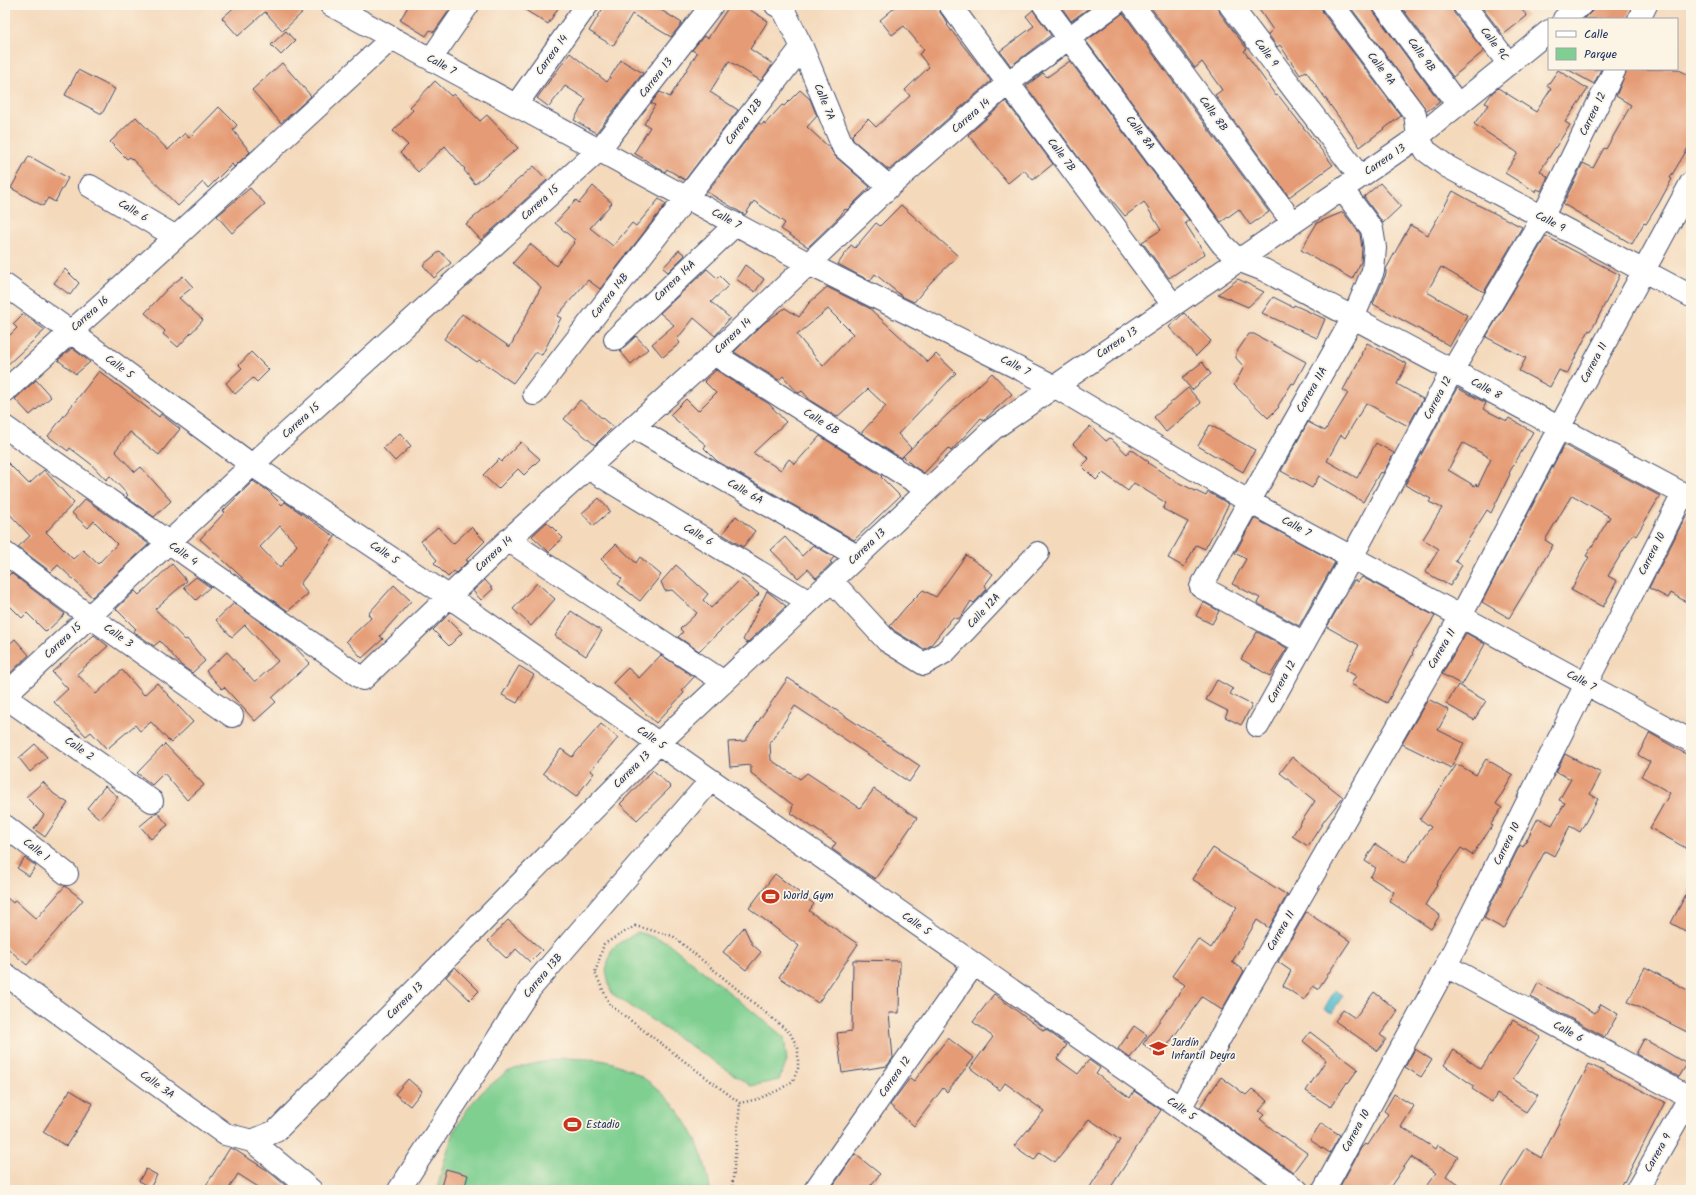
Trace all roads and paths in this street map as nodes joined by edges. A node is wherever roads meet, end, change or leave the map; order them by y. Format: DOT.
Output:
graph roads {
  1 [pos="333,5"];
  2 [pos="468,5"];
  3 [pos="587,5"];
  4 [pos="712,5"];
  5 [pos="776,5"];
  6 [pos="950,5"];
  7 [pos="1044,5"];
  8 [pos="1114,5"];
  9 [pos="1133,5"];
  10 [pos="1230,5"];
  11 [pos="1333,5"];
  12 [pos="1384,5"];
  13 [pos="1464,5"];
  14 [pos="1646,5"];
  15 [pos="1640,18"];
  16 [pos="1548,32"];
  17 [pos="392,38"];
  18 [pos="1069,38"];
  19 [pos="802,47"];
  20 [pos="431,59"];
  21 [pos="1509,64"];
  22 [pos="1615,70"];
  23 [pos="1008,83"];
  24 [pos="516,105"];
  25 [pos="1458,105"];
  26 [pos="1418,137"];
  27 [pos="599,150"];
  28 [pos="1351,183"];
  29 [pos="1691,183"];
  30 [pos="90,186"];
  31 [pos="889,187"];
  32 [pos="687,197"];
  33 [pos="1542,218"];
  34 [pos="1293,223"];
  35 [pos="736,224"];
  36 [pos="176,237"];
  37 [pos="1238,260"];
  38 [pos="809,264"];
  39 [pos="1644,271"];
  40 [pos="5,286"];
  41 [pos="1691,296"];
  42 [pos="1173,305"];
  43 [pos="1353,318"];
  44 [pos="71,332"];
  45 [pos="615,339"];
  46 [pos="714,354"];
  47 [pos="1452,371"];
  48 [pos="1054,386"];
  49 [pos="5,391"];
  50 [pos="534,394"];
  51 [pos="5,427"];
  52 [pos="633,428"];
  53 [pos="1559,428"];
  54 [pos="252,465"];
  55 [pos="588,468"];
  56 [pos="928,490"];
  57 [pos="1687,496"];
  58 [pos="1248,501"];
  59 [pos="508,540"];
  60 [pos="168,544"];
  61 [pos="5,553"];
  62 [pos="1038,553"];
  63 [pos="857,556"];
  64 [pos="1352,557"];
  65 [pos="832,580"];
  66 [pos="448,596"];
  67 [pos="809,602"];
  68 [pos="89,616"];
  69 [pos="1461,616"];
  70 [pos="1304,643"];
  71 [pos="363,679"];
  72 [pos="724,682"];
  73 [pos="1586,684"];
  74 [pos="5,696"];
  75 [pos="232,716"];
  76 [pos="1258,726"];
  77 [pos="1691,741"];
  78 [pos="659,744"];
  79 [pos="711,780"];
  80 [pos="152,801"];
  81 [pos="5,826"];
  82 [pos="67,874"];
  83 [pos="974,964"];
  84 [pos="1446,966"];
  85 [pos="5,974"];
  86 [pos="1691,1097"];
  87 [pos="740,1102"];
  88 [pos="1180,1108"];
  89 [pos="252,1141"];
  90 [pos="311,1190"];
  91 [pos="399,1190"];
  92 [pos="732,1190"];
  93 [pos="815,1190"];
  94 [pos="1296,1190"];
  95 [pos="1324,1190"];
  96 [pos="1637,1190"];
  1 -- 17 [label="street, Calle 7"];
  2 -- 20 [label="street"];
  3 -- 24 [label="street, Carrera 14"];
  4 -- 27 [label="street, Carrera 13"];
  5 -- 19 [label="street, Calle 7A"];
  6 -- 23 [label="street, Calle 7B"];
  7 -- 18 [label="street, Calle 8A"];
  8 -- 18 [label="street, Carrera 14"];
  9 -- 34 [label="street, Calle 8B"];
  10 -- 28 [label="street, Calle 9"];
  11 -- 26 [label="street, Calle 9A"];
  12 -- 25 [label="street, Calle 9B"];
  13 -- 21 [label="street, Calle 9C"];
  14 -- 15 [label="street"];
  16 -- 21 [label="street, Carrera 13"];
  17 -- 20 [label="street, Calle 7"];
  17 -- 36 [label="street, Carrera 16"];
  18 -- 23 [label="street, Carrera 14"];
  18 -- 37 [label="street, Calle 8A"];
  19 -- 31 [label="street, Calle 7A"];
  19 -- 32 [label="street, Carrera 12B"];
  20 -- 24 [label="street, Calle 7"];
  21 -- 25 [label="street, Carrera 13"];
  22 -- 33 [label="street, Carrera 12"];
  23 -- 31 [label="street, Carrera 14"];
  23 -- 42 [label="street, Calle 7B"];
  24 -- 27 [label="street, Calle 7"];
  25 -- 26 [label="street, Carrera 13"];
  26 -- 28 [label="street, Carrera 13"];
  26 -- 33 [label="street, Calle 9"];
  27 -- 32 [label="street, Calle 7"];
  27 -- 54 [label="street, Carrera 15"];
  28 -- 34 [label="street, Carrera 13"];
  28 -- 43 [label="street, Carrera 11A"];
  29 -- 39 [label="street, Carrera 11"];
  30 -- 36 [label="street, Calle 6"];
  31 -- 38 [label="street, Carrera 14"];
  32 -- 35 [label="street, Calle 7"];
  32 -- 50 [label="street, Carrera 14B"];
  33 -- 39 [label="street, Calle 9"];
  33 -- 47 [label="street, Carrera 12"];
  34 -- 37 [label="street, Carrera 13"];
  35 -- 38 [label="street, Calle 7"];
  35 -- 45 [label="street, Carrera 14A"];
  36 -- 44 [label="street, Carrera 16"];
  37 -- 42 [label="street, Carrera 13"];
  37 -- 43 [label="street, Calle 8"];
  38 -- 46 [label="street, Carrera 14"];
  38 -- 48 [label="street, Calle 7"];
  39 -- 41 [label="street, Calle 9"];
  39 -- 53 [label="street, Carrera 11"];
  40 -- 44 [label="street, Calle 5"];
  42 -- 48 [label="street, Carrera 13"];
  43 -- 47 [label="street, Calle 8"];
  43 -- 58 [label="street, Carrera 11A"];
  44 -- 49 [label="street, Carrera 16"];
  44 -- 54 [label="street, Calle 5"];
  46 -- 52 [label="street, Carrera 14"];
  46 -- 56 [label="street, Calle 6B"];
  47 -- 53 [label="street, Calle 8"];
  47 -- 64 [label="street, Carrera 12"];
  48 -- 56 [label="street, Carrera 13"];
  48 -- 58 [label="street, Calle 7"];
  51 -- 60 [label="street, Calle 4"];
  52 -- 55 [label="street, Carrera 14"];
  52 -- 63 [label="street, Calle 6A"];
  53 -- 57 [label="street, Calle 8"];
  53 -- 69 [label="street, Carrera 11"];
  54 -- 60 [label="street, Carrera 15"];
  54 -- 66 [label="street, Calle 5"];
  55 -- 59 [label="street, Carrera 14"];
  55 -- 67 [label="street, Calle 6"];
  56 -- 63 [label="street, Carrera 13"];
  57 -- 73 [label="street, Carrera 10"];
  58 -- 64 [label="street, Calle 7"];
  58 -- 70 [label="street, Carrera 11A"];
  59 -- 66 [label="street, Carrera 14"];
  59 -- 72 [label="street"];
  60 -- 68 [label="street, Carrera 15"];
  60 -- 71 [label="street, Calle 4"];
  61 -- 68 [label="street, Calle 3"];
  62 -- 65 [label="street, Calle 12A"];
  63 -- 65 [label="street, Carrera 13"];
  64 -- 69 [label="street, Calle 7"];
  64 -- 70 [label="street, Carrera 12"];
  65 -- 67 [label="street, Carrera 13"];
  66 -- 71 [label="street, Carrera 14"];
  66 -- 78 [label="street, Calle 5"];
  67 -- 72 [label="street, Carrera 13"];
  68 -- 74 [label="street, Carrera 15"];
  68 -- 75 [label="street, Calle 3"];
  69 -- 73 [label="street, Calle 7"];
  69 -- 88 [label="street, Carrera 11"];
  70 -- 76 [label="street, Carrera 12"];
  72 -- 78 [label="street, Carrera 13"];
  73 -- 77 [label="street, Calle 7"];
  73 -- 84 [label="street, Carrera 10"];
  74 -- 80 [label="street, Calle 2"];
  78 -- 79 [label="street, Calle 5"];
  78 -- 89 [label="street, Carrera 13"];
  79 -- 83 [label="street, Calle 5"];
  79 -- 91 [label="street, Carrera 13B"];
  81 -- 82 [label="street, Calle 1"];
  83 -- 88 [label="street, Calle 5"];
  83 -- 93 [label="street, Carrera 12"];
  84 -- 86 [label="street, Calle 6"];
  84 -- 95 [label="street, Carrera 10"];
  85 -- 89 [label="street, Calle 3A"];
  86 -- 96 [label="street, Carrera 9"];
  87 -- 87 [label="path"];
  87 -- 92 [label="path"];
  88 -- 94 [label="street, Calle 5"];
  89 -- 90 [label="street, Calle 3A"];
}
